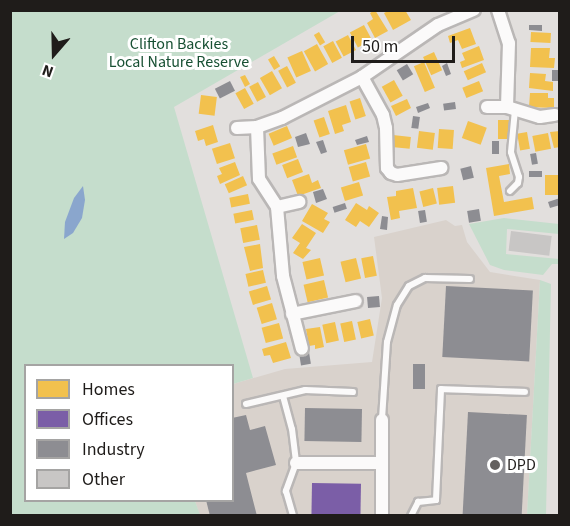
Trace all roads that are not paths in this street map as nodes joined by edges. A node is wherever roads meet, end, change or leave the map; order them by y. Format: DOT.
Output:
graph roads {
  1 [pos="474,10"];
  2 [pos="498,10"];
  3 [pos="362,77"];
  4 [pos="487,107"];
  5 [pos="511,108"];
  6 [pos="555,115"];
  7 [pos="257,127"];
  8 [pos="237,128"];
  9 [pos="441,168"];
  10 [pos="510,190"];
  11 [pos="299,202"];
  12 [pos="277,207"];
  13 [pos="470,279"];
  14 [pos="356,301"];
  15 [pos="292,314"];
  16 [pos="302,349"];
  17 [pos="353,392"];
  18 [pos="525,392"];
  19 [pos="283,396"];
  20 [pos="246,404"];
  21 [pos="382,420"];
  22 [pos="296,463"];
  23 [pos="382,463"];
  24 [pos="293,516"];
  25 [pos="382,516"];
  26 [pos="411,516"];
  1 -- 3 [label="street"];
  2 -- 5 [label="street"];
  3 -- 7 [label="street"];
  3 -- 9 [label="street"];
  4 -- 5 [label="street"];
  5 -- 6 [label="street"];
  5 -- 10 [label="lane"];
  7 -- 8 [label="street"];
  7 -- 12 [label="street"];
  11 -- 12 [label="street"];
  12 -- 15 [label="street"];
  13 -- 21 [label="lane"];
  14 -- 15 [label="street"];
  15 -- 16 [label="street"];
  17 -- 19 [label="lane"];
  18 -- 26 [label="lane"];
  19 -- 20 [label="lane"];
  19 -- 22 [label="lane"];
  21 -- 23 [label="street"];
  22 -- 23 [label="street"];
  22 -- 24 [label="lane"];
  23 -- 25 [label="street"];
}
